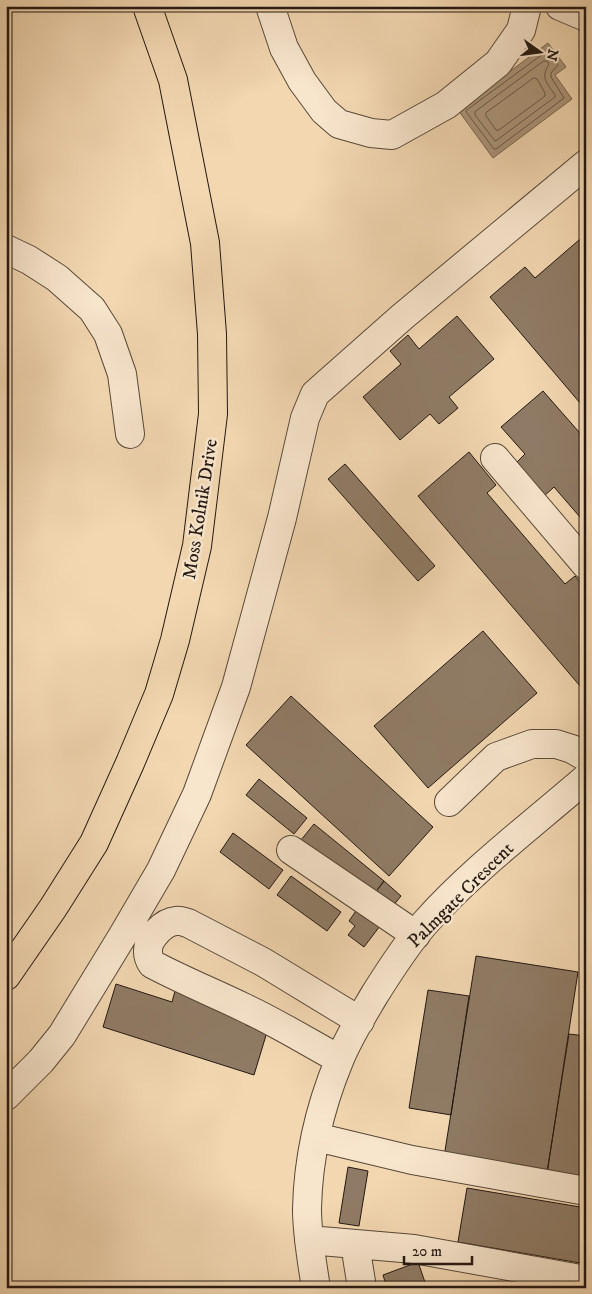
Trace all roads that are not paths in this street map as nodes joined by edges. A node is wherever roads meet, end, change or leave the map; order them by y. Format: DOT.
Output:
graph roads {
  1 [pos="147,6"];
  2 [pos="270,6"];
  3 [pos="527,6"];
  4 [pos="560,6"];
  5 [pos="586,17"];
  6 [pos="586,164"];
  7 [pos="6,249"];
  8 [pos="130,434"];
  9 [pos="495,458"];
  10 [pos="586,565"];
  11 [pos="586,757"];
  12 [pos="583,786"];
  13 [pos="450,802"];
  14 [pos="291,850"];
  15 [pos="416,935"];
  16 [pos="6,976"];
  17 [pos="360,1020"];
  18 [pos="339,1060"];
  19 [pos="6,1096"];
  20 [pos="316,1138"];
  21 [pos="586,1191"];
  22 [pos="309,1240"];
  23 [pos="355,1244"];
  24 [pos="586,1280"];
  25 [pos="316,1288"];
  26 [pos="362,1288"];
  1 -- 16 [label="main road, Moss Kolnik Drive"];
  2 -- 3 [label="street"];
  4 -- 5 [label="street"];
  6 -- 19 [label="street"];
  7 -- 8 [label="street"];
  9 -- 10 [label="street"];
  11 -- 13 [label="street"];
  12 -- 15 [label="street, Palmgate Crescent"];
  14 -- 15 [label="street"];
  15 -- 17 [label="street, Palmgate Crescent"];
  17 -- 18 [label="street, Palmgate Crescent"];
  17 -- 18 [label="street"];
  18 -- 20 [label="street, Palmgate Crescent"];
  20 -- 21 [label="street"];
  20 -- 22 [label="street, Palmgate Crescent"];
  22 -- 23 [label="street"];
  22 -- 25 [label="street, Palmgate Crescent"];
  23 -- 24 [label="street"];
  23 -- 26 [label="street"];
}
